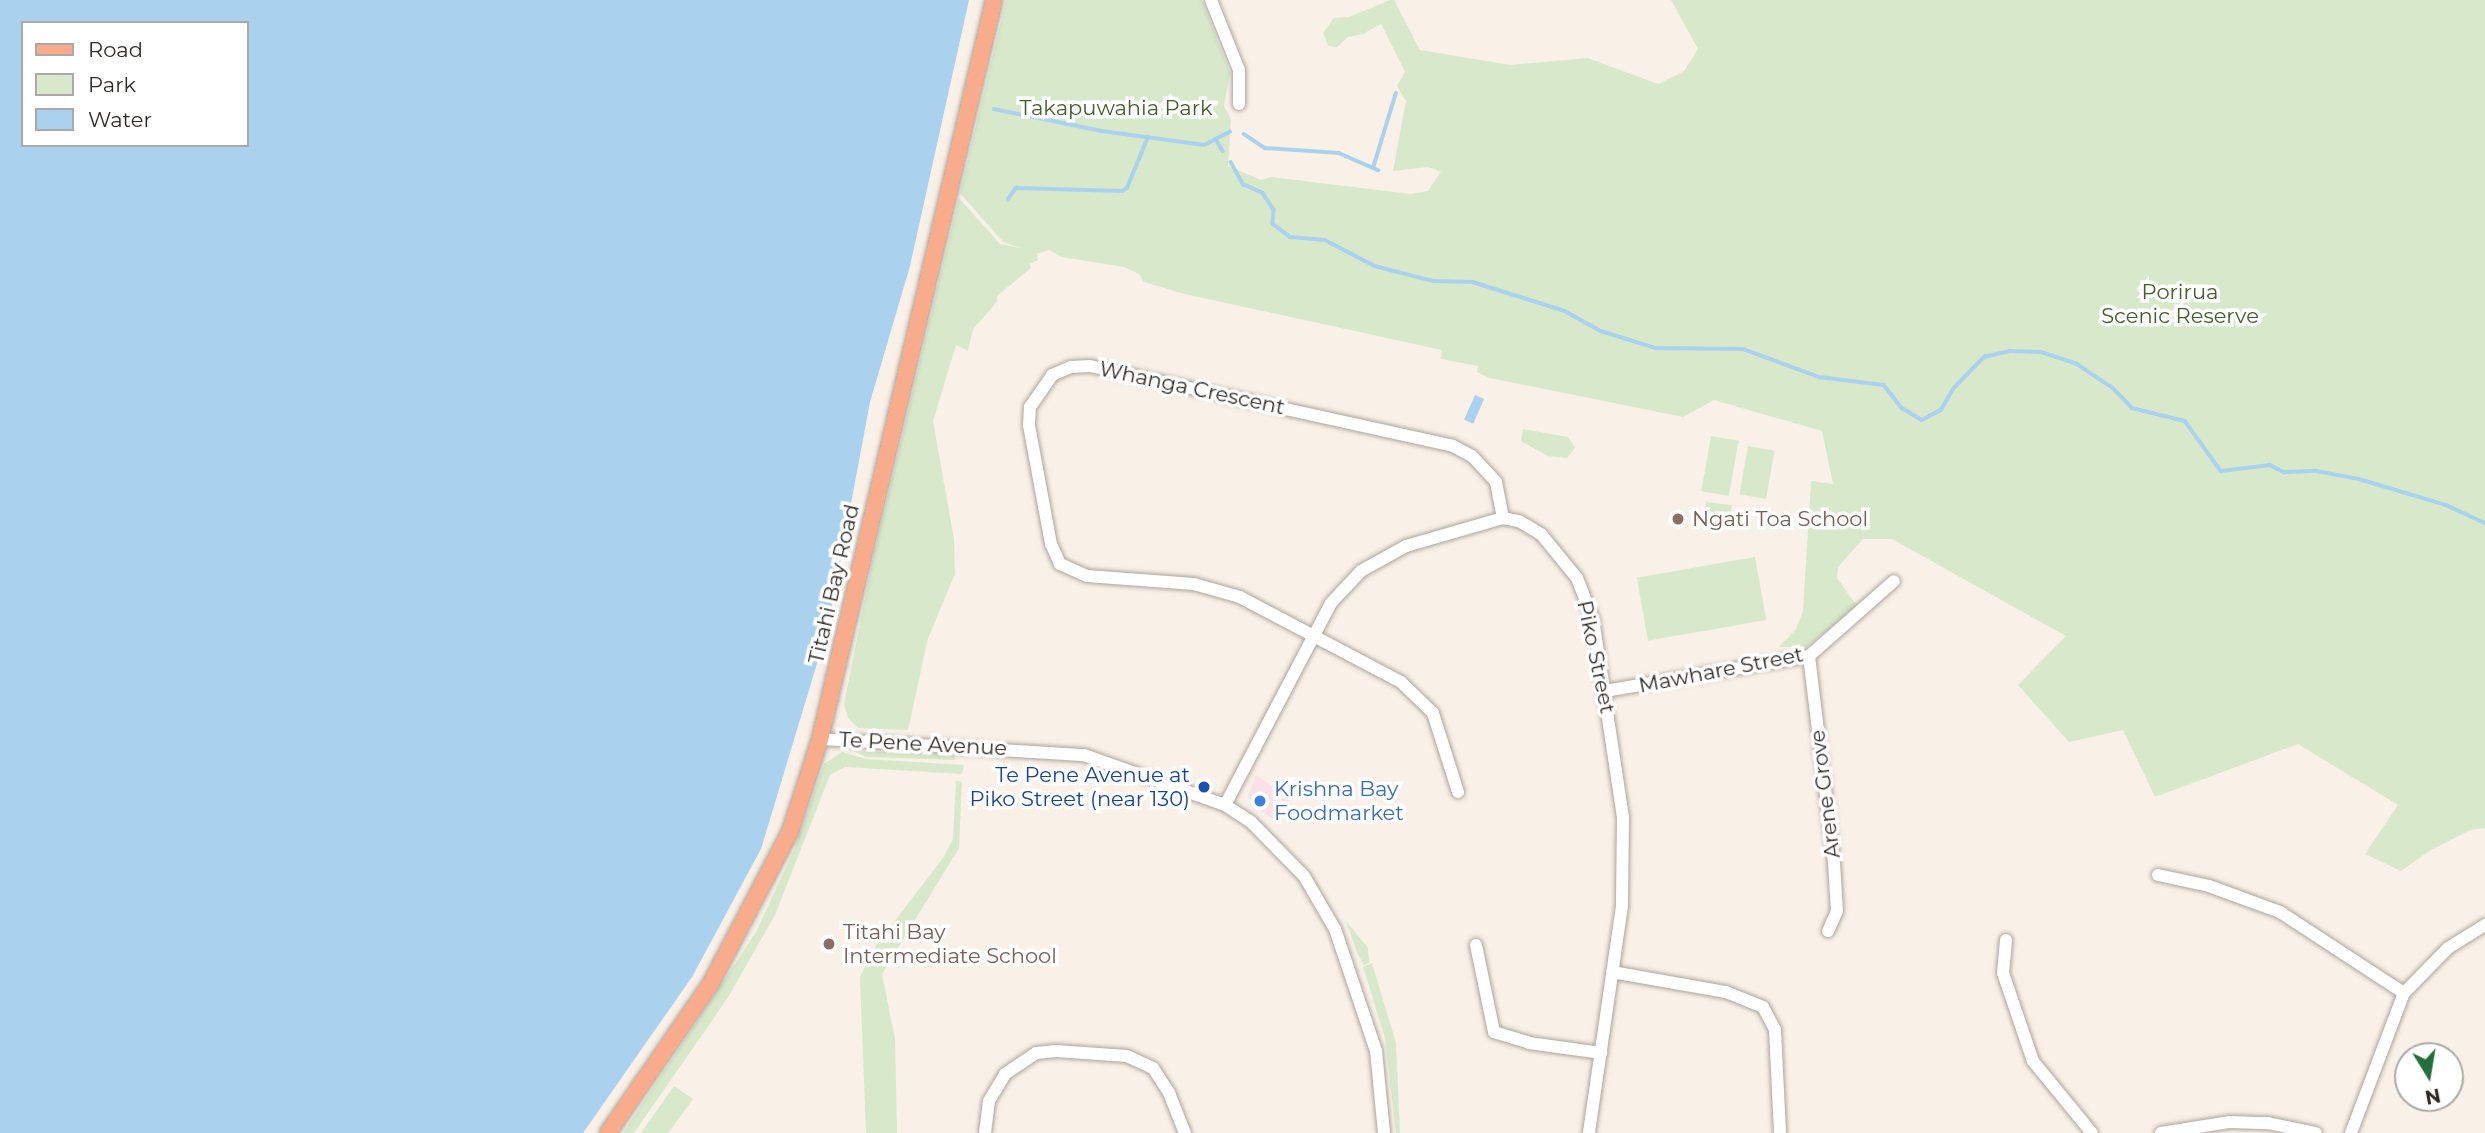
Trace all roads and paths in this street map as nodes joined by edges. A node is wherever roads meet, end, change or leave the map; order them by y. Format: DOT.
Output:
graph roads {
  1 [pos="994,0"];
  2 [pos="1211,0"];
  3 [pos="1239,104"];
  4 [pos="1503,517"];
  5 [pos="1894,581"];
  6 [pos="1313,636"];
  7 [pos="1809,656"];
  8 [pos="1605,691"];
  9 [pos="820,739"];
  10 [pos="1458,792"];
  11 [pos="1224,805"];
  12 [pos="2158,875"];
  13 [pos="2485,925"];
  14 [pos="1828,931"];
  15 [pos="2006,940"];
  16 [pos="1476,945"];
  17 [pos="1612,972"];
  18 [pos="2404,993"];
  19 [pos="1601,1053"];
  20 [pos="608,1133"];
  21 [pos="985,1133"];
  22 [pos="1185,1133"];
  23 [pos="1384,1133"];
  24 [pos="1589,1133"];
  25 [pos="1780,1133"];
  26 [pos="2092,1133"];
  27 [pos="2161,1133"];
  28 [pos="2316,1133"];
  29 [pos="2351,1133"];
  1 -- 9 [label="main road, Titahi Bay Road"];
  2 -- 3 [label="street"];
  4 -- 6 [label="street"];
  4 -- 6 [label="street, Whanga Crescent"];
  4 -- 8 [label="street, Piko Street"];
  5 -- 7 [label="street, Mawhare Street"];
  6 -- 10 [label="street"];
  6 -- 11 [label="street"];
  7 -- 8 [label="street, Mawhare Street"];
  7 -- 14 [label="street, Arene Grove"];
  8 -- 17 [label="street, Piko Street"];
  9 -- 11 [label="street, Te Pene Avenue"];
  9 -- 20 [label="main road, Titahi Bay Road"];
  11 -- 23 [label="street, Te Pene Avenue"];
  12 -- 18 [label="street"];
  13 -- 18 [label="street"];
  15 -- 26 [label="street"];
  16 -- 19 [label="street"];
  17 -- 19 [label="street, Piko Street"];
  17 -- 25 [label="street"];
  18 -- 29 [label="street"];
  19 -- 24 [label="street, Piko Street"];
  21 -- 22 [label="street"];
  27 -- 28 [label="street"];
}
